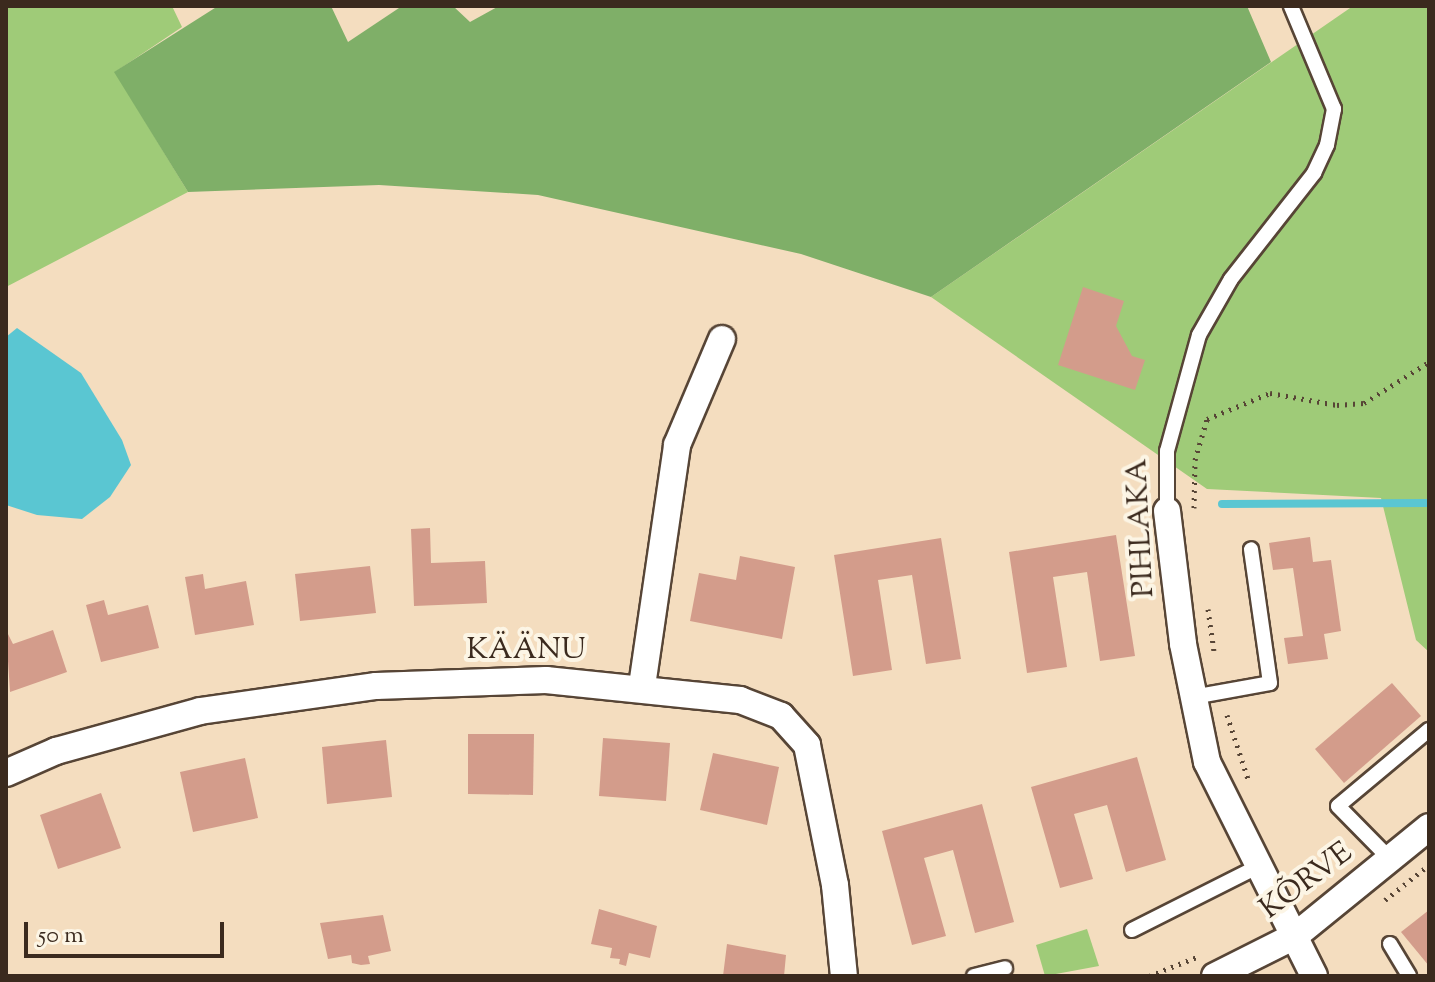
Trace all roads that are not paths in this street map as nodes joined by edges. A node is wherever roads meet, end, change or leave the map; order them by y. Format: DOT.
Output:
graph roads {
  1 [pos="1291,6"];
  2 [pos="722,339"];
  3 [pos="1167,511"];
  4 [pos="1251,549"];
  5 [pos="642,686"];
  6 [pos="1193,697"];
  7 [pos="1429,730"];
  8 [pos="6,773"];
  9 [pos="1429,827"];
  10 [pos="1390,859"];
  11 [pos="1257,867"];
  12 [pos="1132,930"];
  13 [pos="1295,936"];
  14 [pos="1390,944"];
  15 [pos="1005,968"];
  16 [pos="844,976"];
  17 [pos="974,976"];
  18 [pos="1215,976"];
  19 [pos="1314,976"];
  20 [pos="1409,976"];
  1 -- 3 [label="lane, PIHLAKA"];
  2 -- 5 [label="street"];
  3 -- 6 [label="street, PIHLAKA"];
  4 -- 6 [label="lane"];
  5 -- 8 [label="street, KÄÄNU"];
  5 -- 16 [label="street, KÄÄNU"];
  6 -- 11 [label="street, PIHLAKA"];
  7 -- 10 [label="lane"];
  9 -- 10 [label="street, KÕRVE"];
  10 -- 13 [label="street, KÕRVE"];
  11 -- 12 [label="lane"];
  11 -- 13 [label="street, PIHLAKA"];
  13 -- 18 [label="street, KÕRVE"];
  13 -- 19 [label="street, PIHLAKA"];
  14 -- 20 [label="lane"];
  15 -- 17 [label="lane"];
}
